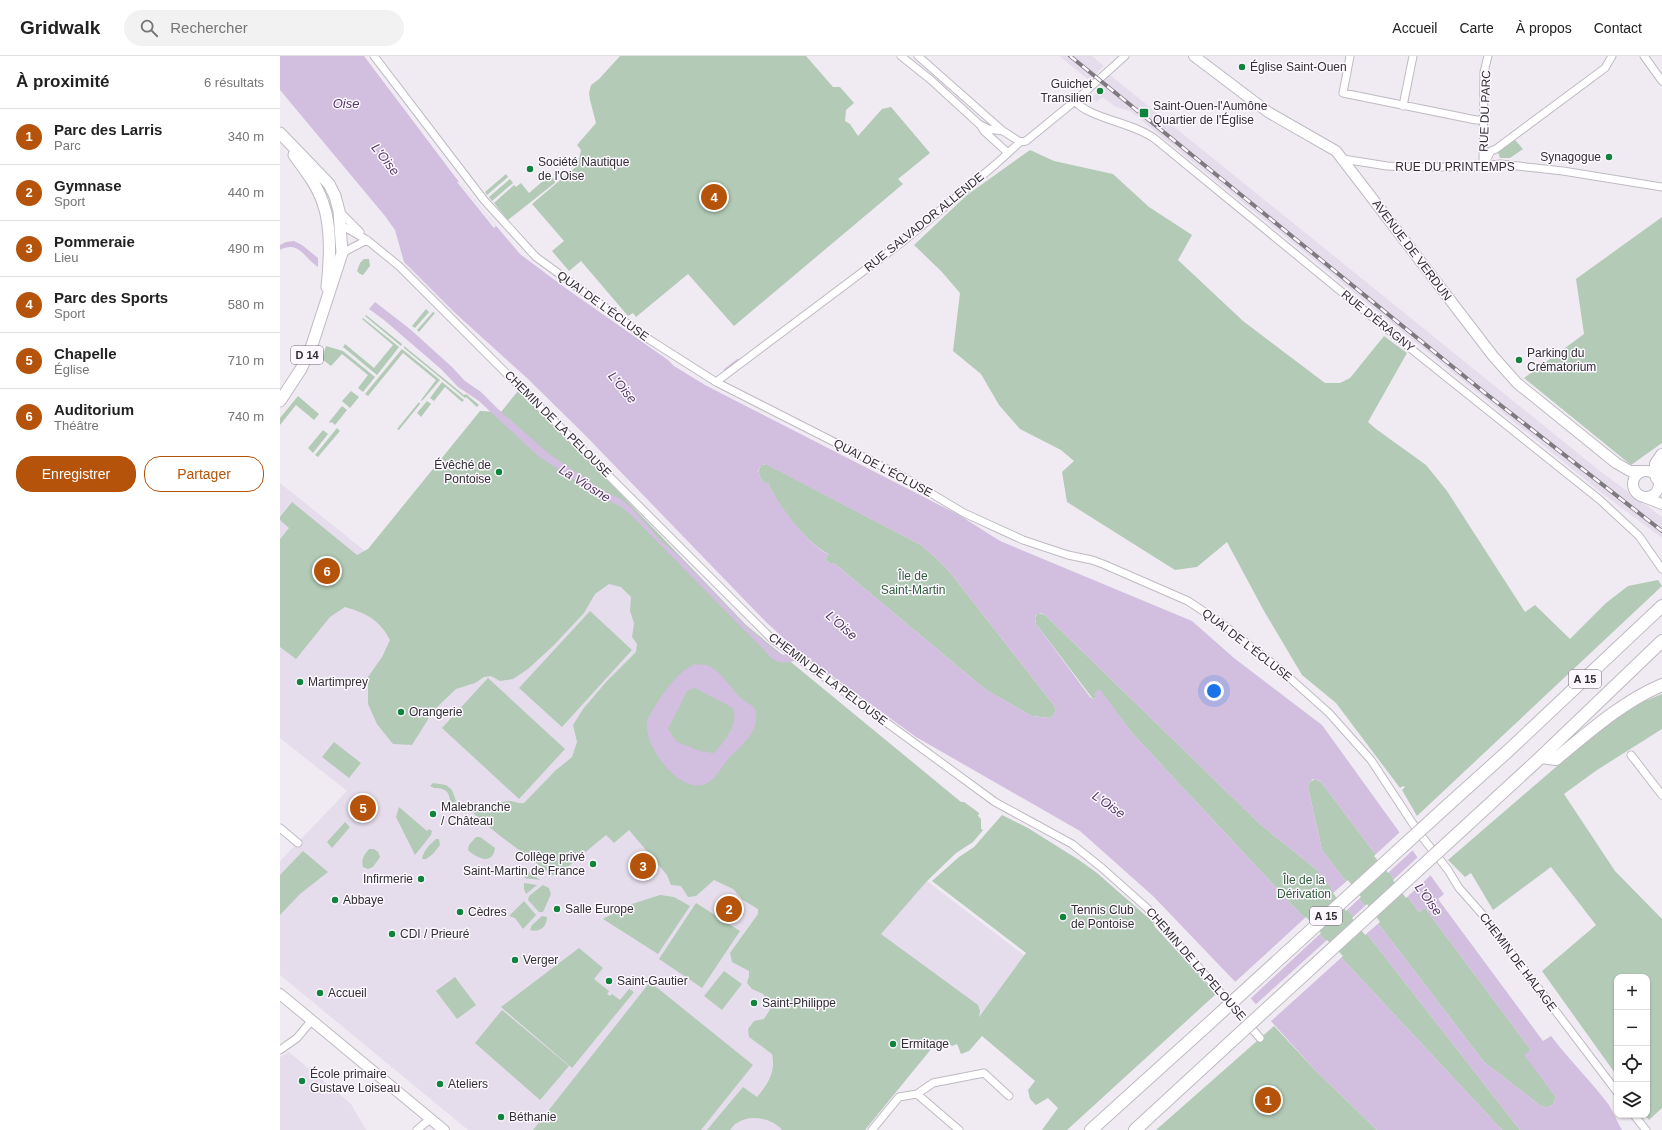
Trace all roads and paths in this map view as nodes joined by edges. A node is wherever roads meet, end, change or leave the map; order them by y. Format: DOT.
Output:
graph roads {
  1 [pos="374,56"];
  2 [pos="901,56"];
  3 [pos="918,56"];
  4 [pos="1125,56"];
  5 [pos="1194,56"];
  6 [pos="1350,56"];
  7 [pos="1413,56"];
  8 [pos="1488,56"];
  9 [pos="1612,56"];
  10 [pos="1644,56"];
  11 [pos="1662,82"];
  12 [pos="1075,101"];
  13 [pos="1403,106"];
  14 [pos="1483,120"];
  15 [pos="979,124"];
  16 [pos="1004,131"];
  17 [pos="280,134"];
  18 [pos="1020,142"];
  19 [pos="1007,152"];
  20 [pos="1343,159"];
  21 [pos="1483,166"];
  22 [pos="1662,187"];
  23 [pos="339,211"];
  24 [pos="341,225"];
  25 [pos="327,226"];
  26 [pos="367,240"];
  27 [pos="342,252"];
  28 [pos="324,305"];
  29 [pos="716,382"];
  30 [pos="280,401"];
  31 [pos="1662,455"];
  32 [pos="1616,463"];
  33 [pos="1642,471"];
  34 [pos="1659,483"];
  35 [pos="1633,488"];
  36 [pos="1644,497"];
  37 [pos="1662,504"];
  38 [pos="1662,569"];
  39 [pos="1662,606"];
  40 [pos="1662,641"];
  41 [pos="1662,685"];
  42 [pos="1632,755"];
  43 [pos="1541,757"];
  44 [pos="1662,794"];
  45 [pos="280,828"];
  46 [pos="1419,833"];
  47 [pos="298,843"];
  48 [pos="280,994"];
  49 [pos="312,1020"];
  50 [pos="1260,1038"];
  51 [pos="280,1050"];
  52 [pos="1614,1088"];
  53 [pos="918,1094"];
  54 [pos="1009,1096"];
  55 [pos="1636,1118"];
  56 [pos="430,1119"];
  57 [pos="417,1130"];
  58 [pos="444,1130"];
  59 [pos="872,1130"];
  60 [pos="959,1130"];
  61 [pos="1091,1130"];
  62 [pos="1135,1130"];
  63 [pos="1646,1130"];
  1 -- 29 [label="street, QUAI DE L'ÉCLUSE"];
  2 -- 15 [label="street"];
  3 -- 16 [label="street"];
  4 -- 12 [label="street, RUE SALVADOR ALLENDE"];
  5 -- 20 [label="main road, AVENUE DE VERDUN"];
  6 -- 13 [label="street"];
  7 -- 13 [label="street"];
  8 -- 14 [label="street, RUE DU PARC"];
  9 -- 21 [label="street"];
  10 -- 11 [label="street"];
  12 -- 18 [label="street, RUE SALVADOR ALLENDE"];
  12 -- 38 [label="street, RUE D'ÉRAGNY"];
  13 -- 14 [label="street"];
  14 -- 21 [label="street, RUE DU PARC"];
  15 -- 16 [label="street"];
  15 -- 19 [label="street"];
  16 -- 18 [label="street"];
  17 -- 23 [label="main road, D 14"];
  17 -- 25 [label="main road, D 14"];
  18 -- 19 [label="street, RUE SALVADOR ALLENDE"];
  19 -- 29 [label="street, RUE SALVADOR ALLENDE"];
  20 -- 21 [label="street, RUE DU PRINTEMPS"];
  20 -- 32 [label="main road, AVENUE DE VERDUN"];
  21 -- 22 [label="street, RUE DU PRINTEMPS"];
  23 -- 24 [label="main road, D 14"];
  23 -- 26 [label="street, CHEMIN DE LA PELOUSE"];
  24 -- 25 [label="main road"];
  24 -- 26 [label="street, CHEMIN DE LA PELOUSE"];
  24 -- 27 [label="main road, D 14"];
  25 -- 28 [label="main road, D 14"];
  26 -- 27 [label="street"];
  26 -- 50 [label="street, CHEMIN DE LA PELOUSE"];
  27 -- 28 [label="main road, D 14"];
  28 -- 30 [label="main road, D 14"];
  29 -- 46 [label="street, QUAI DE L'ÉCLUSE"];
  31 -- 34 [label="highway"];
  32 -- 33 [label="main road, AVENUE DE VERDUN"];
  32 -- 35 [label="main road, AVENUE DE VERDUN"];
  33 -- 34 [label="main road"];
  33 -- 35 [label="main road"];
  34 -- 36 [label="main road"];
  35 -- 36 [label="main road"];
  36 -- 37 [label="main road"];
  39 -- 61 [label="highway, A 15, bridge"];
  40 -- 43 [label="highway, A 15"];
  41 -- 43 [label="highway"];
  42 -- 44 [label="street"];
  43 -- 62 [label="highway, A 15, bridge"];
  45 -- 47 [label="street"];
  46 -- 52 [label="street, CHEMIN DE HALAGE"];
  48 -- 49 [label="main road"];
  49 -- 51 [label="street"];
  49 -- 56 [label="main road"];
  53 -- 54 [label="street"];
  53 -- 59 [label="street"];
  53 -- 60 [label="street"];
  55 -- 63 [label="street"];
  56 -- 57 [label="street"];
  56 -- 58 [label="main road"];
}
